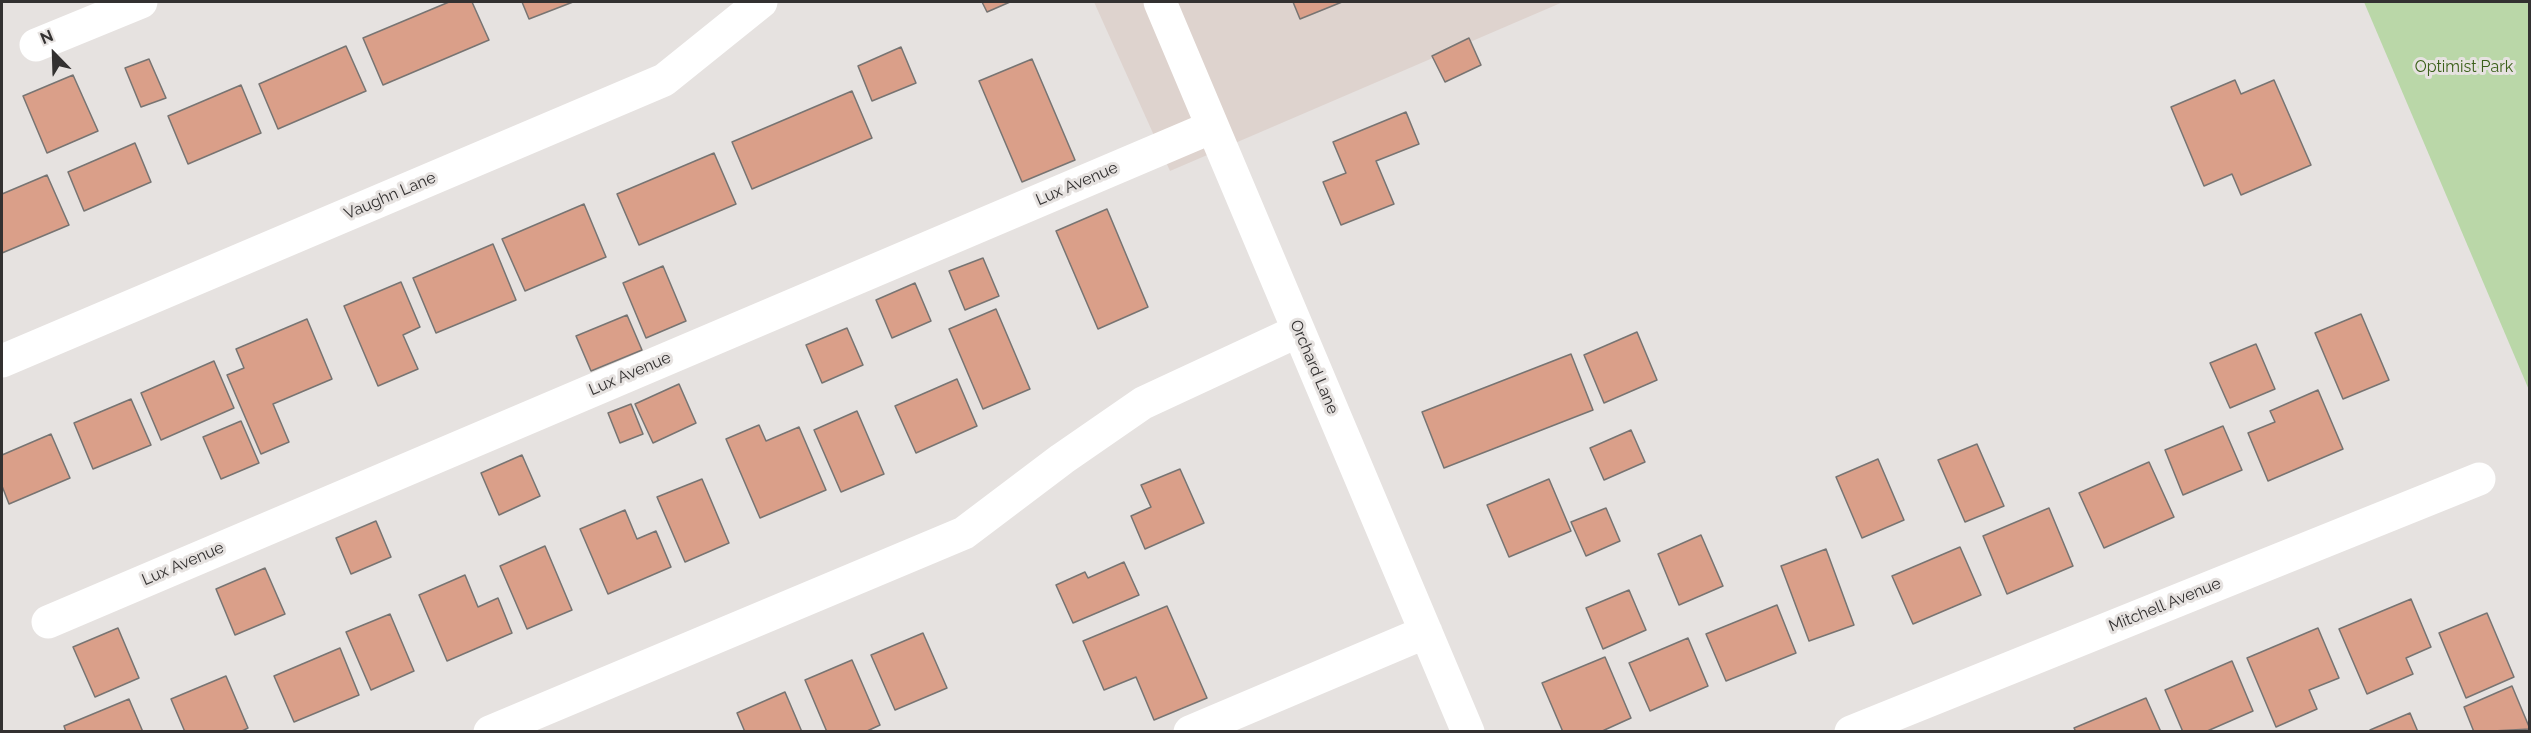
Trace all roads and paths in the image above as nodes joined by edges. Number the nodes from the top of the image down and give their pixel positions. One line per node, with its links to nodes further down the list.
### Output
1 (141, 2): 4 (street)
2 (761, 2): 7 (street, Vaughn Lane)
3 (1160, 2): 5 (street, Orchard Lane)
4 (36, 45)
5 (1212, 127): 6 (street, Orchard Lane); 9 (street, Lux Avenue)
6 (1298, 331): 10 (street, Orchard Lane); 11 (street)
7 (2, 361)
8 (2479, 479): 14 (street, Mitchell Avenue)
9 (48, 622)
10 (1426, 632): 12 (street); 13 (street, Orchard Lane)
11 (490, 732)
12 (1190, 732)
13 (1468, 732)
14 (1851, 732)

